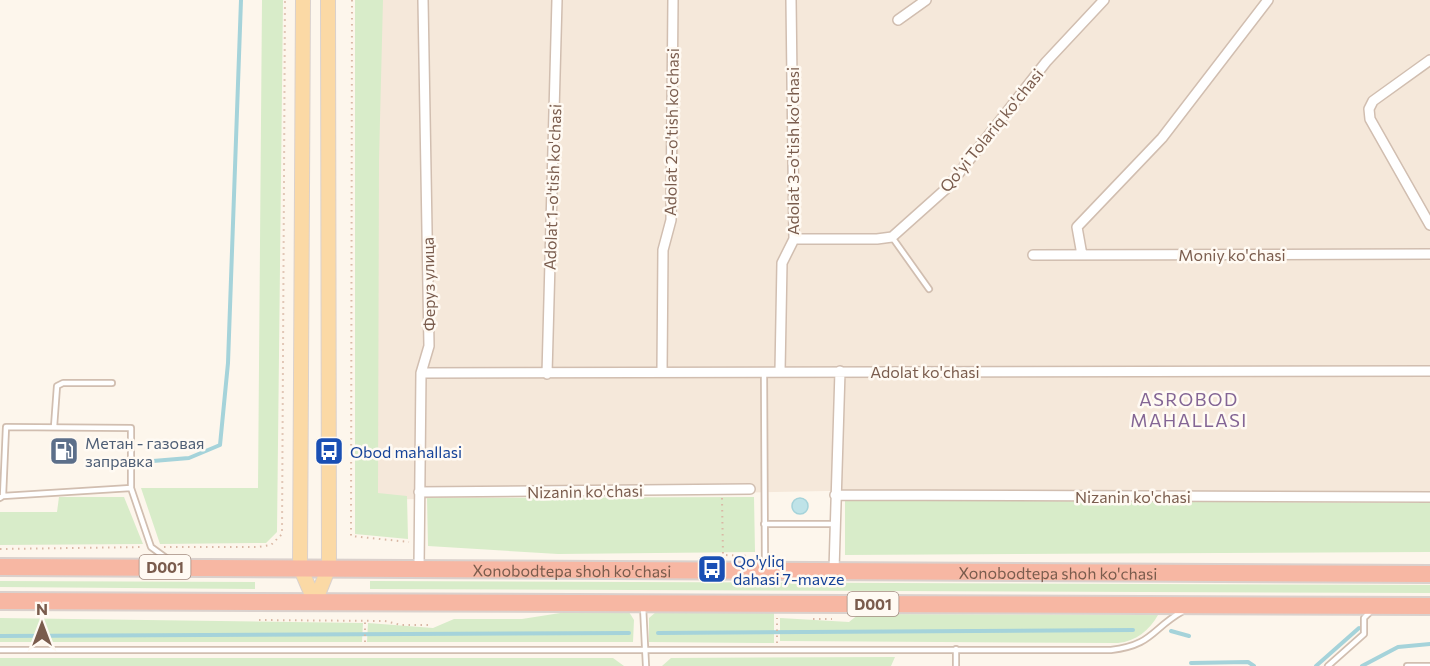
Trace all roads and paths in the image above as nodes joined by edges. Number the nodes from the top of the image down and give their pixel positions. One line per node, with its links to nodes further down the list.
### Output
1 (285, 0): 40 (path)
2 (303, 0): 44 (main road)
3 (328, 0): 45 (main road)
4 (352, 0): 39 (path)
5 (423, 0): 27 (street, Феруз улица)
6 (557, 0): 28 (street, Adolat 1-o'tish ko'chasi)
7 (673, 0): 22 (street, Adolat 2-o'tish ko'chasi)
8 (791, 0): 17 (street, Adolat 3-o'tish ko'chasi)
9 (926, 0): 12 (street)
10 (1104, 0): 16 (street, Qo'yi Tolariq ko'chasi)
11 (1268, 0): 20 (street)
12 (898, 20)
13 (1430, 60): 14 (street)
14 (1427, 209): 15 (street)
15 (1430, 225)
16 (892, 237): 17 (street); 21 (lane)
17 (794, 239): 24 (street, Adolat 3-o'tish ko'chasi)
18 (1430, 254): 20 (street, Moniy ko'chasi)
19 (1034, 255): 20 (street, Moniy ko'chasi)
20 (1082, 255)
21 (929, 289)
22 (662, 371): 23 (street, Adolat ko'chasi); 28 (street, Adolat ko'chasi)
23 (764, 371): 24 (street, Adolat ko'chasi); 37 (lane)
24 (780, 371): 25 (street, Adolat ko'chasi)
25 (840, 371): 26 (street, Adolat ko'chasi); 34 (street)
26 (1430, 371)
27 (421, 373): 28 (street, Adolat ko'chasi); 33 (street, Феруз улица)
28 (547, 374)
29 (112, 383): 30 (lane)
30 (54, 427): 31 (lane); 35 (lane)
31 (131, 488): 35 (lane); 40 (lane)
32 (750, 489): 33 (street, Nizanin ko'chasi)
33 (419, 492): 39 (street, Феруз улица)
34 (835, 495): 36 (street, Nizanin ko'chasi); 38 (street)
35 (1, 497)
36 (1430, 497)
37 (764, 524): 38 (lane); 47 (lane)
38 (835, 524): 48 (street)
39 (419, 543): 46 (street, Феруз улица)
40 (152, 547): 41 (path); 43 (lane)
41 (0, 549)
42 (0, 567): 43 (highway, Xonobodtepa shoh ko'chasi / D001)
43 (177, 567): 44 (highway, Xonobodtepa shoh ko'chasi / D001)
44 (300, 567): 45 (highway, Xonobodtepa shoh ko'chasi / D001); 51 (main road)
45 (329, 567): 46 (highway, Xonobodtepa shoh ko'chasi / D001); 51 (main road)
46 (419, 567): 47 (highway, Xonobodtepa shoh ko'chasi / D001)
47 (766, 570): 48 (highway, Xonobodtepa shoh ko'chasi / D001)
48 (834, 570): 49 (highway, Xonobodtepa shoh ko'chasi / D001)
49 (1430, 574)
50 (0, 601): 51 (highway, Xonobodtepa shoh ko'chasi / D001)
51 (315, 602): 52 (highway, Xonobodtepa shoh ko'chasi / D001)
52 (643, 603): 53 (highway, Xonobodtepa shoh ko'chasi / D001); 62 (lane)
53 (1194, 605): 54 (highway, Xonobodtepa shoh ko'chasi / D001); 63 (lane)
54 (1378, 606): 55 (highway, Xonobodtepa shoh ko'chasi / D001); 67 (lane)
55 (1430, 606)
56 (259, 620): 57 (path)
57 (365, 620): 59 (path); 61 (path)
58 (777, 623): 60 (path)
59 (432, 626)
60 (777, 639)
61 (365, 641)
62 (645, 649): 63 (lane); 64 (lane); 65 (lane)
63 (956, 649): 66 (lane)
64 (0, 650)
65 (646, 666)
66 (956, 666)
67 (1328, 666)
68 (1407, 666): 69 (lane)
69 (1430, 666)

